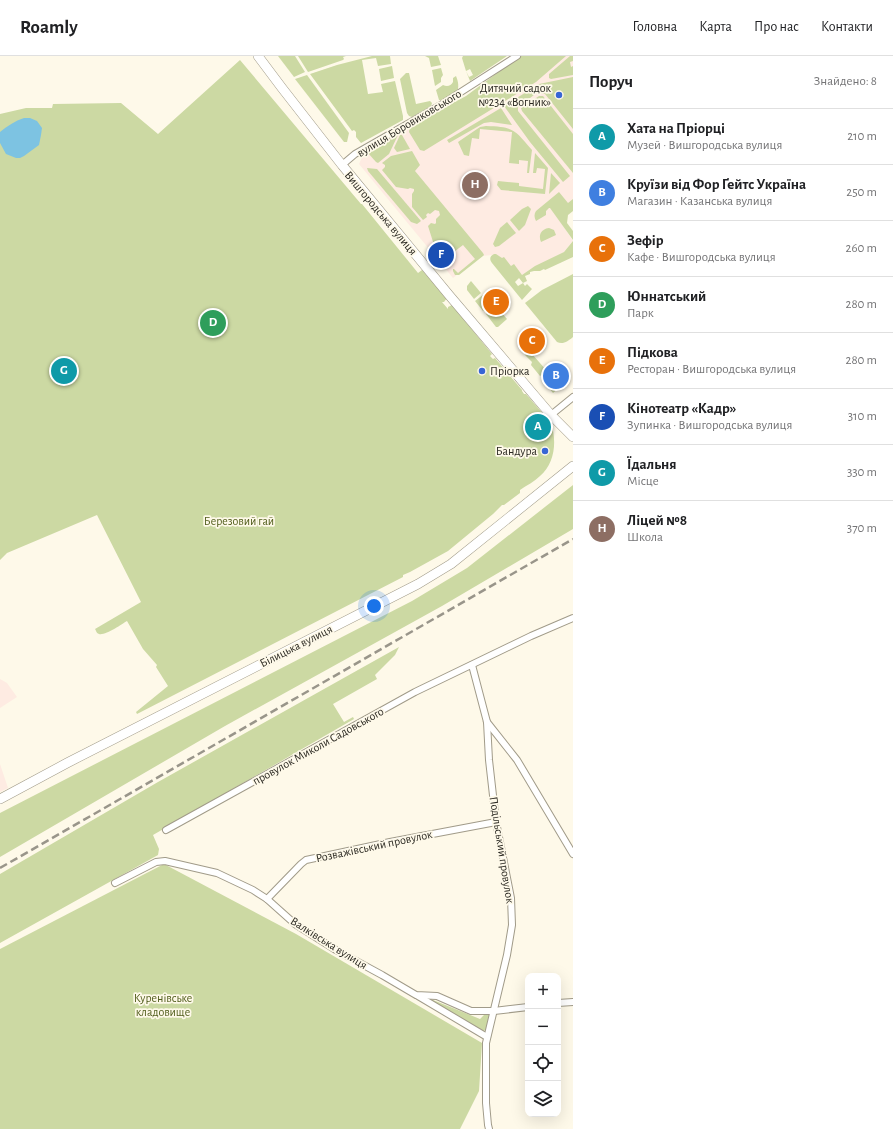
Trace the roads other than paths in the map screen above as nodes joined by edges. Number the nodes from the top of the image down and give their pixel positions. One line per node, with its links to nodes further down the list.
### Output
1 (258, 56): 3 (main road, Вишгородська вулиця)
2 (517, 56): 3 (street, вулиця Боровиковського)
3 (342, 165): 5 (main road, Вишгородська вулиця)
4 (573, 397): 5 (street)
5 (551, 415): 6 (main road, Вишгородська вулиця)
6 (573, 437)
7 (573, 466): 11 (main road, Білицька вулиця)
8 (573, 618): 9 (street)
9 (472, 665): 10 (street, Подільський провулок); 13 (street, провулок Миколи Садовського)
10 (487, 722): 12 (street, Подільський провулок); 14 (street)
11 (0, 799)
12 (496, 822): 16 (street, Розважівський провулок); 21 (street, Подільський провулок)
13 (166, 830)
14 (573, 854)
15 (115, 883): 16 (street, Валківська вулиця)
16 (267, 899): 17 (street, Валківська вулиця)
17 (416, 995): 21 (street, Валківська вулиця); 22 (street)
18 (573, 1002): 19 (street)
19 (561, 1003)
20 (525, 1007): 21 (street, Валківська вулиця)
21 (494, 1011): 22 (street, Подільський провулок)
22 (487, 1037): 23 (street, Подільський провулок)
23 (489, 1129)

